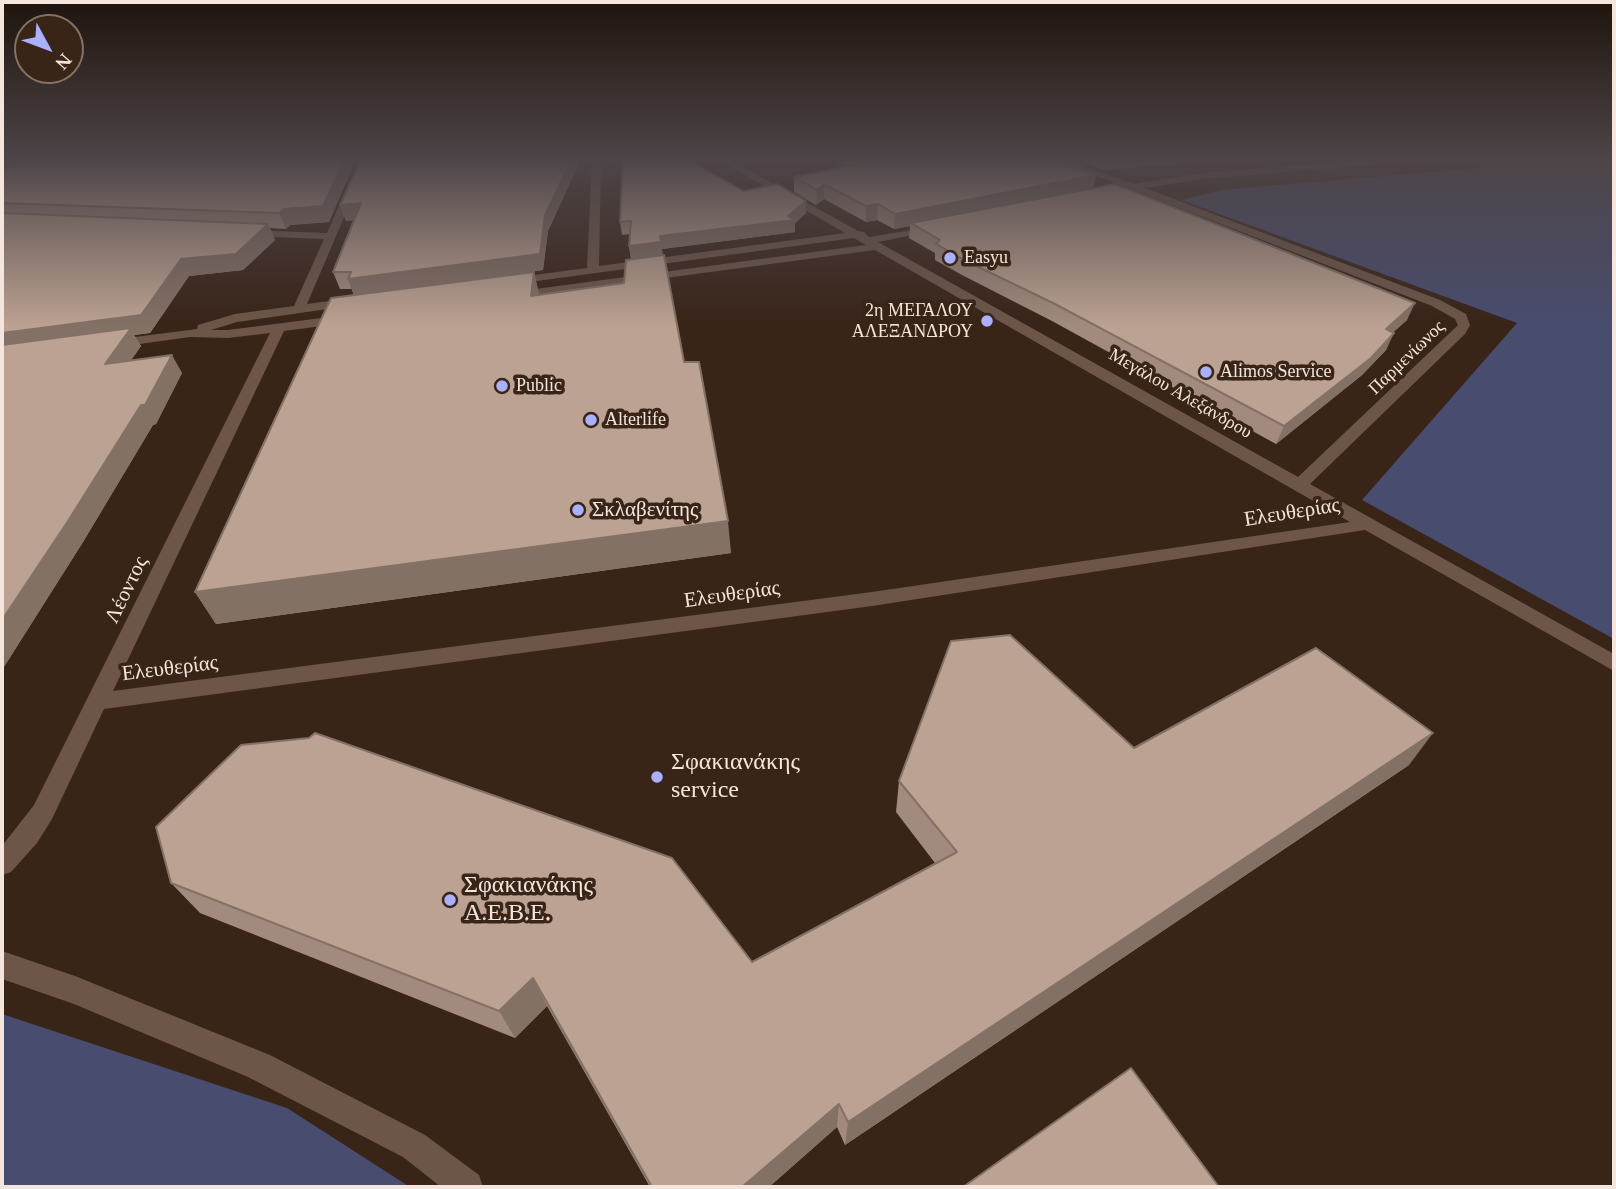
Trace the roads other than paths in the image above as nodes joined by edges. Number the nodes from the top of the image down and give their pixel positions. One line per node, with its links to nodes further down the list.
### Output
1 (338, 216): 7 (street)
2 (594, 216): 9 (street)
3 (828, 216): 8 (street, Μεγάλου Αλεξάνδρου)
4 (1211, 216): 18 (street, Παρμενίωνος)
5 (950, 225): 8 (street)
6 (234, 232): 7 (street)
7 (330, 236): 13 (street)
8 (870, 240): 9 (street); 11 (street); 18 (street, Μεγάλου Αλεξάνδρου)
9 (593, 271): 10 (street)
10 (500, 283)
11 (501, 298)
12 (366, 300): 13 (street)
13 (299, 309): 16 (street)
14 (363, 316): 15 (street)
15 (279, 327): 16 (street); 21 (street, Λέοντος)
16 (190, 333): 17 (street)
17 (96, 346)
18 (1300, 484): 19 (street, Μεγάλου Αλεξάνδρου)
19 (1370, 524): 20 (street, Μεγάλου Αλεξάνδρου); 21 (street, Ελευθερίας)
20 (1614, 663)
21 (99, 701): 22 (street, Λέοντος)
22 (2, 864)
23 (2, 965): 24 (street)
24 (467, 1187)

